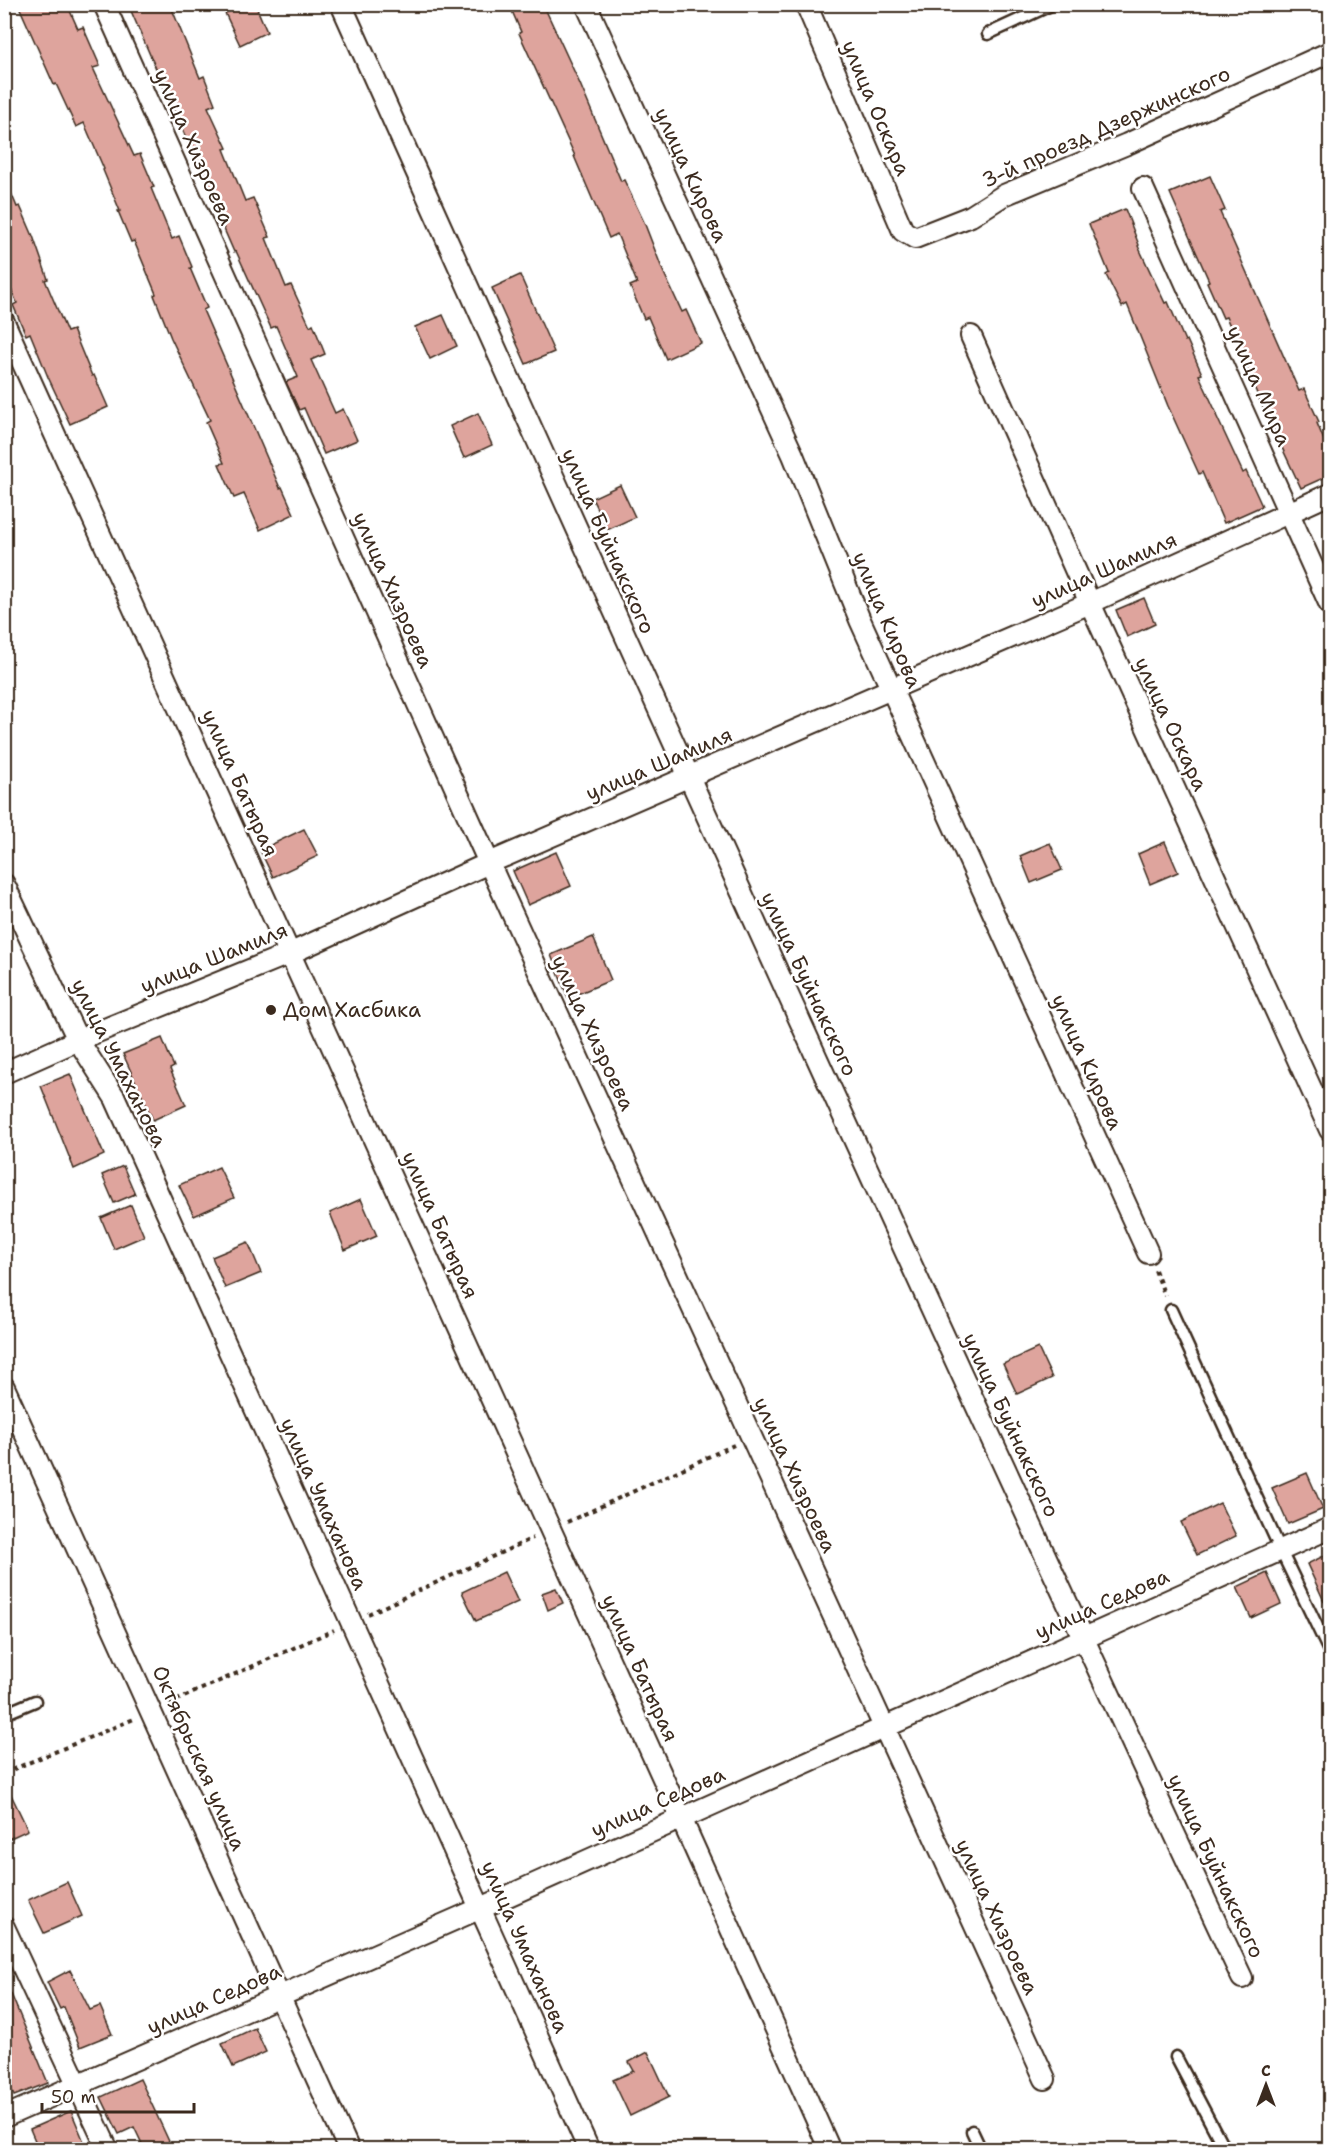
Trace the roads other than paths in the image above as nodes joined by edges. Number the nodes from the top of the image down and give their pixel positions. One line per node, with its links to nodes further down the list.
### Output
1 (104, 4): 18 (street, улица Хизроева)
2 (342, 4): 17 (street, улица Буйнакского)
3 (586, 4): 16 (street, улица Кирова)
4 (806, 4): 9 (street, улица Оскара)
5 (1053, 4): 6 (lane)
6 (988, 34)
7 (1330, 52): 9 (street, 3-й проезд Дзержинского)
8 (1143, 188): 13 (street, улица Мира)
9 (903, 231)
10 (4, 322): 20 (street, улица Батырая)
11 (971, 336): 14 (street, улица Оскара)
12 (1330, 494): 13 (street, улица Шамиля)
13 (1289, 512): 14 (street, улица Шамиля); 15 (street, улица Мира)
14 (1090, 603): 16 (street, улица Шамиля); 23 (street, улица Оскара)
15 (1330, 605)
16 (891, 689): 17 (street, улица Шамиля); 24 (street, улица Кирова)
17 (688, 778): 18 (street, улица Шамиля); 29 (street, улица Буйнакского)
18 (489, 863): 20 (street, улица Шамиля); 33 (street, улица Хизроева)
19 (4, 884): 21 (street, улица Умаханова)
20 (291, 953): 21 (street, улица Шамиля); 34 (street, улица Батырая)
21 (78, 1040): 22 (street, улица Шамиля); 35 (street, улица Умаханова)
22 (4, 1073)
23 (1330, 1130)
24 (1148, 1252)
25 (1171, 1310): 28 (lane)
26 (4, 1387): 38 (street, Октябрьская улица)
27 (1330, 1528): 28 (street, улица Седова)
28 (1281, 1551): 29 (street, улица Седова); 30 (lane)
29 (1083, 1639): 33 (street, улица Седова); 37 (street, улица Буйнакского)
30 (1330, 1653)
31 (35, 1701): 32 (lane)
32 (4, 1714)
33 (884, 1728): 34 (street, улица Седова); 40 (street, улица Хизроева)
34 (681, 1818): 35 (street, улица Седова); 47 (street, улица Батырая)
35 (481, 1908): 38 (street, улица Седова); 46 (street, улица Умаханова)
36 (4, 1927): 41 (street)
37 (1242, 1978)
38 (278, 1996): 41 (street, улица Седова); 45 (street, Октябрьская улица)
39 (1176, 2057): 49 (lane)
40 (1045, 2079)
41 (79, 2085): 42 (street, улица Седова); 44 (street)
42 (4, 2117)
43 (972, 2131): 48 (lane)
44 (108, 2150)
45 (349, 2150)
46 (589, 2150)
47 (830, 2150)
48 (981, 2150)
49 (1225, 2150)

